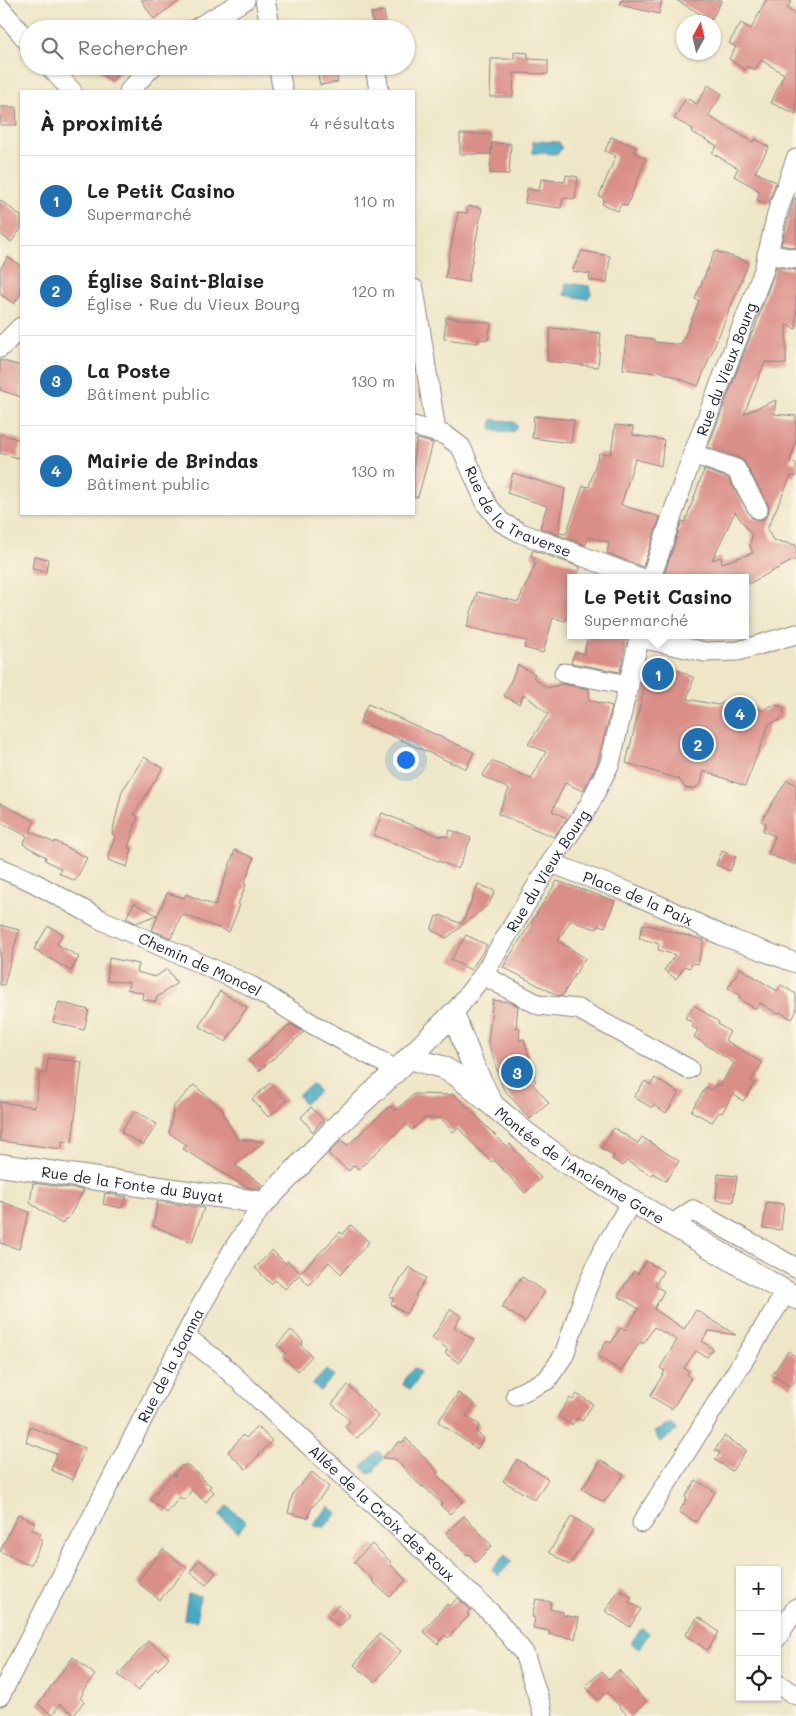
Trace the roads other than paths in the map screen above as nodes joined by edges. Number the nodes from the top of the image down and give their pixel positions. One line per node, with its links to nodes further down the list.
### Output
1 (245, 0): 4 (street)
2 (265, 0): 5 (street)
3 (0, 8): 6 (street)
4 (211, 20)
5 (269, 20)
6 (20, 32)
7 (57, 75): 11 (street)
8 (145, 75): 12 (street)
9 (280, 75): 13 (street)
10 (376, 75): 14 (street)
11 (71, 90)
12 (130, 90)
13 (283, 90)
14 (379, 90)
15 (796, 159): 16 (street, Rue du Vieux Bourg)
16 (767, 254): 17 (street); 23 (street, Rue du Vieux Bourg)
17 (796, 259)
18 (415, 295): 22 (street)
19 (20, 328): 20 (street)
20 (0, 348)
21 (415, 426): 22 (street, Rue de la Traverse)
22 (436, 431): 25 (street, Rue de la Traverse)
23 (693, 454): 24 (street); 26 (street, Rue du Vieux Bourg)
24 (758, 509)
25 (629, 574)
26 (652, 574)
27 (796, 634): 29 (street)
28 (639, 639): 31 (street, Rue du Vieux Bourg)
29 (652, 639)
30 (564, 673): 31 (street)
31 (629, 684): 32 (street, Rue du Vieux Bourg)
32 (551, 863): 34 (street, Place de la Paix); 35 (street, Rue du Vieux Bourg)
33 (0, 868): 37 (street, Chemin de Moncel)
34 (796, 963)
35 (483, 975): 36 (street, Rue du Vieux Bourg); 38 (street)
36 (445, 1022): 37 (street, Rue du Vieux Bourg); 39 (street, Montée de l'Ancienne Gare); 40 (street, Montée de l'Ancienne Gare)
37 (402, 1065): 39 (street, Montée de l'Ancienne Gare); 43 (street, Rue de la Joanna)
38 (689, 1069)
39 (459, 1077): 40 (street, Montée de l'Ancienne Gare)
40 (492, 1102): 42 (street, Montée de l'Ancienne Gare)
41 (0, 1165): 43 (street, Rue de la Fonte du Buyat)
42 (631, 1202): 44 (street, Montée de l'Ancienne Gare); 48 (street)
43 (264, 1203): 47 (street, Rue de la Joanna)
44 (671, 1225): 45 (street, Montée de l'Ancienne Gare); 46 (street, Montée de l'Ancienne Gare)
45 (796, 1268)
46 (791, 1295): 49 (street)
47 (185, 1336): 54 (street, Rue de la Joanna); 55 (street, Allée de la Croix des Roux)
48 (516, 1395)
49 (642, 1523)
50 (796, 1608): 51 (street)
51 (781, 1632)
52 (781, 1686): 53 (street)
53 (796, 1695)
54 (0, 1696)
55 (543, 1716)

